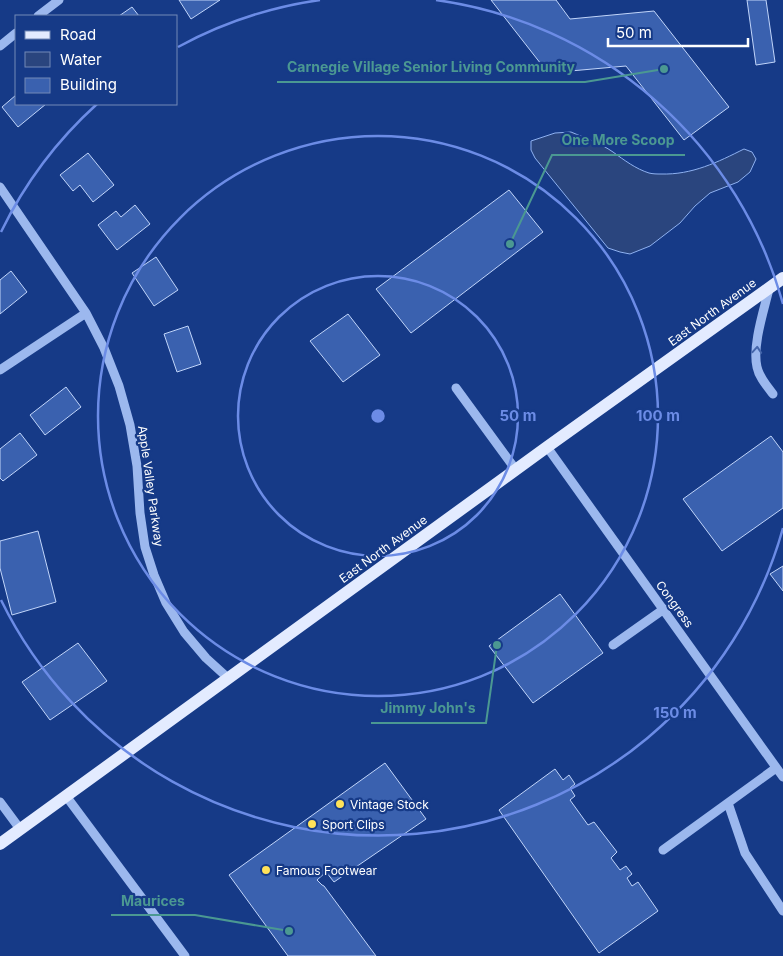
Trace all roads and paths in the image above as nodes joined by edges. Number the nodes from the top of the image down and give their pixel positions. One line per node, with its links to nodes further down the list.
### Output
1 (59, 0): 2 (street)
2 (39, 15)
3 (15, 34): 4 (street)
4 (0, 46)
5 (0, 187): 8 (street, Apple Valley Parkway)
6 (783, 278): 7 (main road, East North Avenue)
7 (769, 289): 11 (street, one-way to 7); 12 (main road, East North Avenue)
8 (86, 313): 9 (street); 16 (street, Apple Valley Parkway)
9 (0, 370)
10 (456, 388): 13 (street)
11 (773, 394)
12 (548, 447): 13 (main road, East North Avenue); 14 (street, Congress)
13 (516, 470): 16 (main road, East North Avenue)
14 (664, 610): 15 (street); 17 (street, Congress)
15 (613, 645)
16 (228, 678): 19 (main road, East North Avenue)
17 (776, 768): 18 (street, Congress); 21 (street)
18 (783, 777)
19 (66, 796): 22 (main road, East North Avenue); 26 (street)
20 (0, 802): 22 (street)
21 (728, 803): 24 (street); 25 (street)
22 (20, 829): 23 (main road, East North Avenue)
23 (0, 844)
24 (662, 850)
25 (783, 911)
26 (185, 956)

